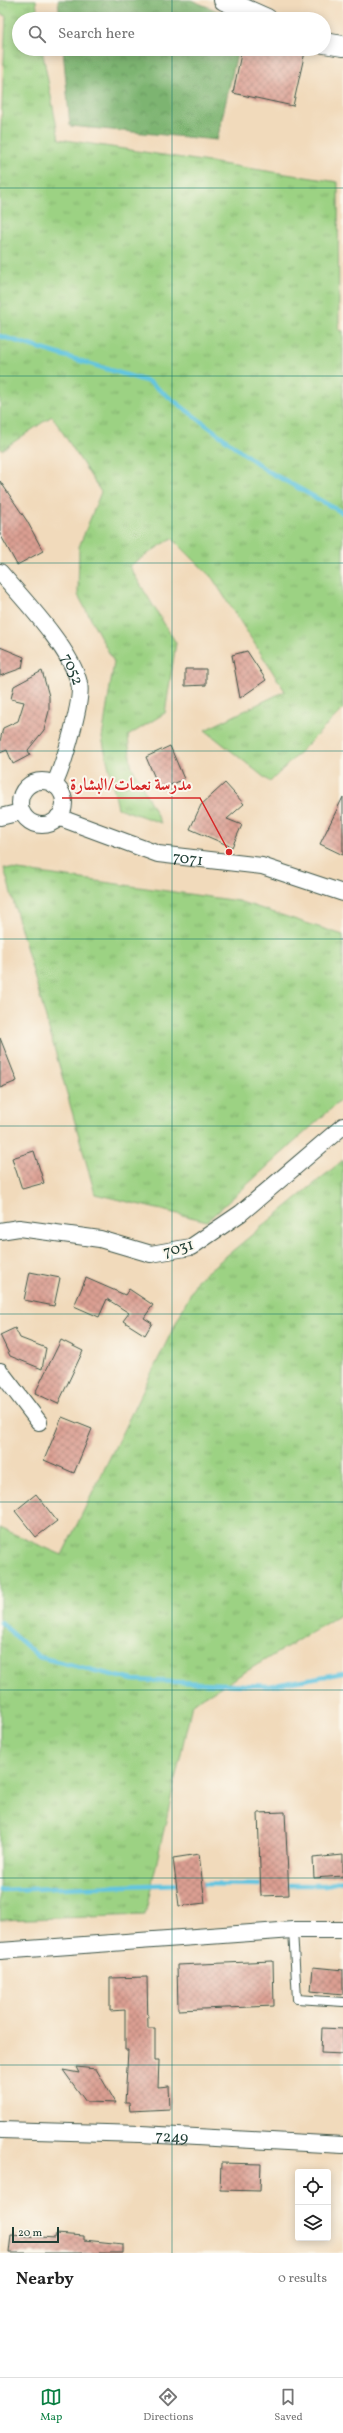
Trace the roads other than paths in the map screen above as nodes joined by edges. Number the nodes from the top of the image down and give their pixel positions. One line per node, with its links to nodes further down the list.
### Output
1 (224, 0): 2 (street)
2 (251, 12)
3 (331, 44): 4 (street)
4 (343, 46)
5 (0, 572): 6 (street, 7052)
6 (54, 785): 7 (street); 8 (street)
7 (21, 812): 8 (street); 9 (street)
8 (58, 817): 10 (street, 7071)
9 (0, 818)
10 (343, 893)
11 (343, 1126): 12 (street, 7031)
12 (0, 1231)
13 (0, 1371): 14 (street)
14 (39, 1422)
15 (293, 1930): 16 (street); 17 (street); 18 (lane)
16 (343, 1930)
17 (0, 1951)
18 (343, 2002)
19 (0, 2130): 20 (street, 7249)
20 (343, 2145)

